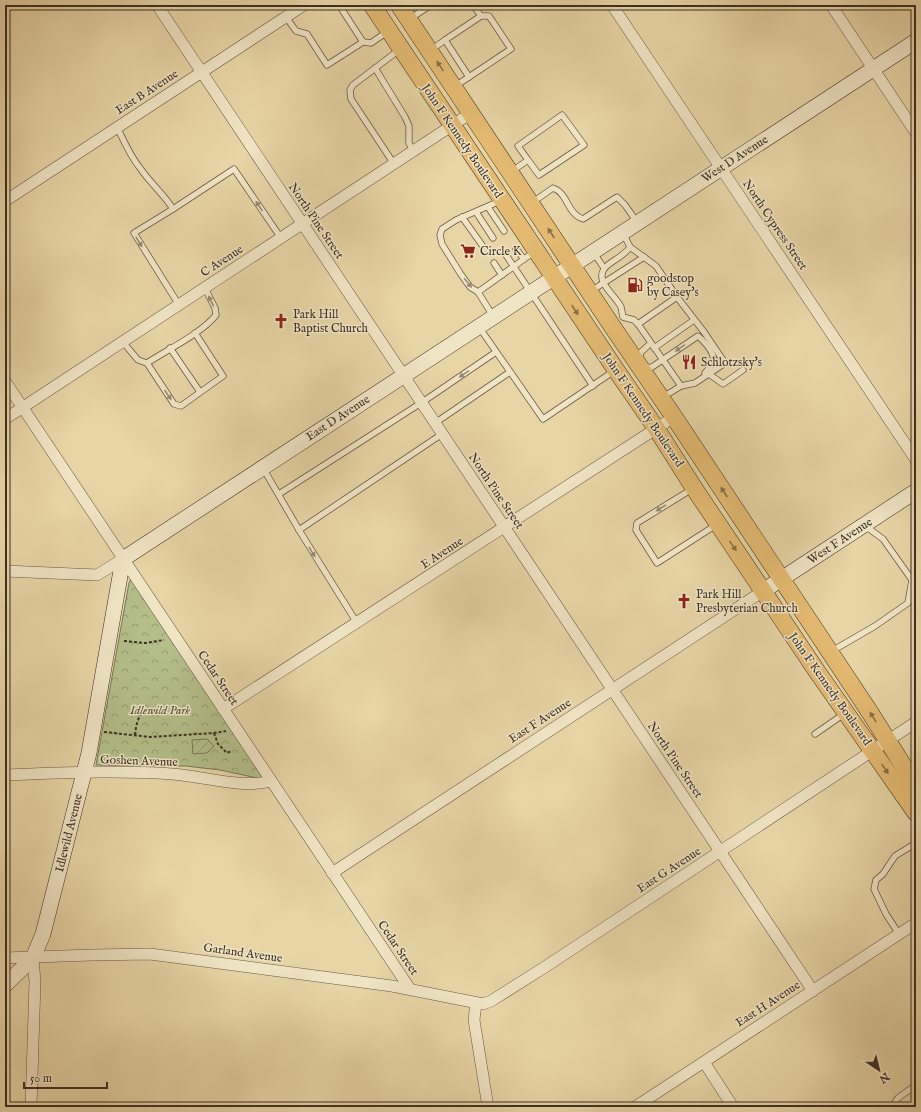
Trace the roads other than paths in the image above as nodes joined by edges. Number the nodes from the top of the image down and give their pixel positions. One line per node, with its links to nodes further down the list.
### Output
1 (157, 5): 22 (street, North Pine Street)
2 (304, 5): 12 (street, East B Avenue)
3 (339, 5): 17 (lane)
4 (372, 5): 14 (main road, John F Kennedy Boulevard)
5 (399, 5): 13 (main road, John F Kennedy Boulevard)
6 (431, 5): 10 (lane)
7 (473, 5): 11 (lane)
8 (612, 5): 32 (street, North Cypress Street)
9 (831, 5): 21 (street)
10 (424, 7): 13 (lane)
11 (481, 16): 15 (lane); 23 (lane)
12 (286, 17): 17 (lane); 22 (street, East B Avenue)
13 (409, 20): 19 (main road, John F Kennedy Boulevard)
14 (389, 30): 17 (lane); 18 (main road, John F Kennedy Boulevard)
15 (445, 40): 19 (lane); 23 (lane)
16 (916, 41): 21 (street, West D Avenue)
17 (363, 42)
18 (401, 49): 20 (lane); 26 (main road, John F Kennedy Boulevard)
19 (430, 51): 24 (main road, John F Kennedy Boulevard, one-way to 19)
20 (375, 68): 29 (lane); 31 (lane)
21 (873, 69): 28 (street); 32 (street, West D Avenue)
22 (202, 72): 27 (street, East B Avenue); 41 (street, North Pine Street)
23 (469, 77): 24 (lane)
24 (454, 86): 25 (main road, John F Kennedy Boulevard)
25 (471, 113): 26 (street, C Avenue); 33 (main road, John F Kennedy Boulevard)
26 (452, 126): 29 (street, C Avenue); 36 (main road, John F Kennedy Boulevard)
27 (117, 128): 34 (street, East B Avenue); 37 (lane)
28 (916, 133)
29 (413, 151): 31 (street, C Avenue)
30 (528, 160): 30 (lane); 33 (lane)
31 (394, 164): 41 (street, C Avenue)
32 (721, 168): 40 (street, West D Avenue); 96 (street, North Cypress Street)
33 (511, 172): 35 (main road, John F Kennedy Boulevard)
34 (5, 201)
35 (531, 202): 40 (lane); 55 (main road, John F Kennedy Boulevard, one-way to 35)
36 (495, 204): 38 (lane); 42 (lane); 51 (main road, John F Kennedy Boulevard)
37 (173, 209): 44 (lane, one-way to 37); 65 (lane, one-way to 65)
38 (476, 212): 39 (lane); 45 (lane)
39 (462, 217): 46 (lane); 61 (lane, one-way to 61)
40 (637, 223): 43 (street, West D Avenue)
41 (303, 224): 44 (street, C Avenue); 82 (street, North Pine Street)
42 (504, 231)
43 (623, 232): 47 (lane); 49 (street, West D Avenue)
44 (281, 238): 60 (street, C Avenue)
45 (493, 238)
46 (482, 245)
47 (630, 247): 52 (lane); 56 (lane)
48 (516, 249): 51 (lane)
49 (593, 251): 55 (street, West D Avenue); 56 (lane)
50 (506, 255): 54 (lane)
51 (530, 255): 54 (lane); 58 (main road, John F Kennedy Boulevard)
52 (644, 257): 59 (lane); 64 (lane)
53 (494, 263): 57 (lane)
54 (513, 266): 57 (lane); 62 (lane)
55 (572, 266): 58 (street, West D Avenue); 63 (main road, John F Kennedy Boulevard)
56 (604, 268): 59 (lane)
57 (502, 275): 61 (lane)
58 (554, 277): 62 (street, East D Avenue); 80 (main road, John F Kennedy Boulevard, one-way to 80)
59 (604, 283): 63 (lane); 68 (lane)
60 (205, 288): 65 (street, C Avenue); 71 (lane, one-way to 60)
61 (478, 292): 66 (lane)
62 (531, 292): 66 (street, East D Avenue); 85 (lane)
63 (589, 292): 68 (main road, John F Kennedy Boulevard)
64 (677, 297): 67 (lane); 69 (lane)
65 (179, 305): 72 (street, C Avenue)
66 (493, 317): 70 (street, East D Avenue)
67 (694, 320): 73 (lane); 81 (lane)
68 (617, 321): 69 (lane); 80 (main road, John F Kennedy Boulevard)
69 (638, 324): 73 (lane)
70 (479, 326): 75 (lane); 82 (street, East D Avenue)
71 (195, 333): 74 (lane); 87 (lane)
72 (123, 342): 77 (lane); 90 (street, C Avenue)
73 (653, 345): 76 (lane); 80 (lane)
74 (170, 348): 77 (lane); 87 (lane)
75 (496, 352): 79 (lane); 89 (lane, one-way to 89)
76 (662, 360): 80 (lane); 84 (lane, one-way to 76); 86 (lane)
77 (147, 363): 87 (lane, one-way to 87)
78 (743, 370): 81 (lane)
79 (510, 372): 85 (lane); 93 (lane)
80 (627, 372): 85 (lane); 88 (main road, John F Kennedy Boulevard); 94 (main road, John F Kennedy Boulevard)
81 (709, 374): 84 (lane)
82 (404, 376): 89 (street, North Pine Street); 97 (street, East D Avenue)
83 (5, 381): 90 (street, Cedar Street)
84 (695, 383): 86 (lane)
85 (593, 386)
86 (681, 386): 88 (lane)
87 (200, 392)
88 (661, 398): 91 (main road, John F Kennedy Boulevard)
89 (422, 403): 93 (street, North Pine Street); 100 (lane)
90 (22, 407): 92 (street, C Avenue); 105 (street, Cedar Street)
91 (674, 417): 94 (street, E Avenue); 107 (main road, John F Kennedy Boulevard, one-way to 91)
92 (5, 419)
93 (435, 423): 95 (street, North Pine Street)
94 (656, 428): 98 (main road, John F Kennedy Boulevard); 103 (street, E Avenue)
95 (442, 434): 103 (street, North Pine Street); 104 (lane)
96 (916, 460)
97 (263, 468): 100 (lane); 105 (street, East D Avenue)
98 (694, 488): 101 (main road, John F Kennedy Boulevard); 101 (lane, one-way to 101)
99 (916, 491): 102 (street, West F Avenue)
100 (279, 494): 104 (lane)
101 (718, 524): 108 (main road, John F Kennedy Boulevard, one-way to 108)
102 (864, 525): 107 (street, West F Avenue); 110 (lane)
103 (505, 528): 109 (street, E Avenue); 111 (street, North Pine Street)
104 (299, 530): 109 (lane, one-way to 109)
105 (123, 559): 106 (street); 112 (street, Cedar Street); 118 (street, Idlewild Avenue)
106 (5, 571)
107 (781, 579): 108 (street, West F Avenue); 110 (main road, John F Kennedy Boulevard)
108 (763, 591): 111 (street, East F Avenue); 113 (main road, John F Kennedy Boulevard)
109 (357, 623): 112 (street, E Avenue)
110 (830, 653): 116 (main road, John F Kennedy Boulevard, one-way to 110)
111 (612, 689): 124 (street, North Pine Street); 125 (street, East F Avenue)
112 (223, 709): 120 (street, Cedar Street)
113 (846, 713): 115 (lane); 117 (main road, John F Kennedy Boulevard)
114 (916, 722): 116 (street, East G Avenue)
115 (815, 734)
116 (888, 741): 117 (street, East G Avenue); 121 (main road, John F Kennedy Boulevard)
117 (873, 751): 122 (main road, John F Kennedy Boulevard, one-way to 122); 124 (street, East G Avenue)
118 (84, 773): 119 (street, Goshen Avenue); 120 (street, Goshen Avenue); 129 (street, Idlewild Avenue)
119 (5, 775)
120 (271, 781): 125 (street, Cedar Street)
121 (916, 786)
122 (916, 813)
123 (916, 843): 127 (lane)
124 (720, 851): 132 (street, North Pine Street); 133 (street, East G Avenue)
125 (332, 873): 131 (street, Cedar Street)
126 (916, 923): 127 (street, East H Avenue)
127 (899, 934): 132 (street, East H Avenue)
128 (5, 958): 129 (street, Garland Avenue)
129 (33, 958): 130 (street); 131 (street, Garland Avenue); 136 (street, Idlewild Avenue)
130 (5, 985)
131 (410, 989): 133 (street, Garland Avenue)
132 (813, 991): 134 (street, East H Avenue)
133 (476, 1003): 137 (street)
134 (704, 1062): 138 (street, East H Avenue); 139 (street)
135 (916, 1085): 140 (lane)
136 (31, 1107)
137 (488, 1107)
138 (635, 1107)
139 (732, 1107)
140 (892, 1107)

